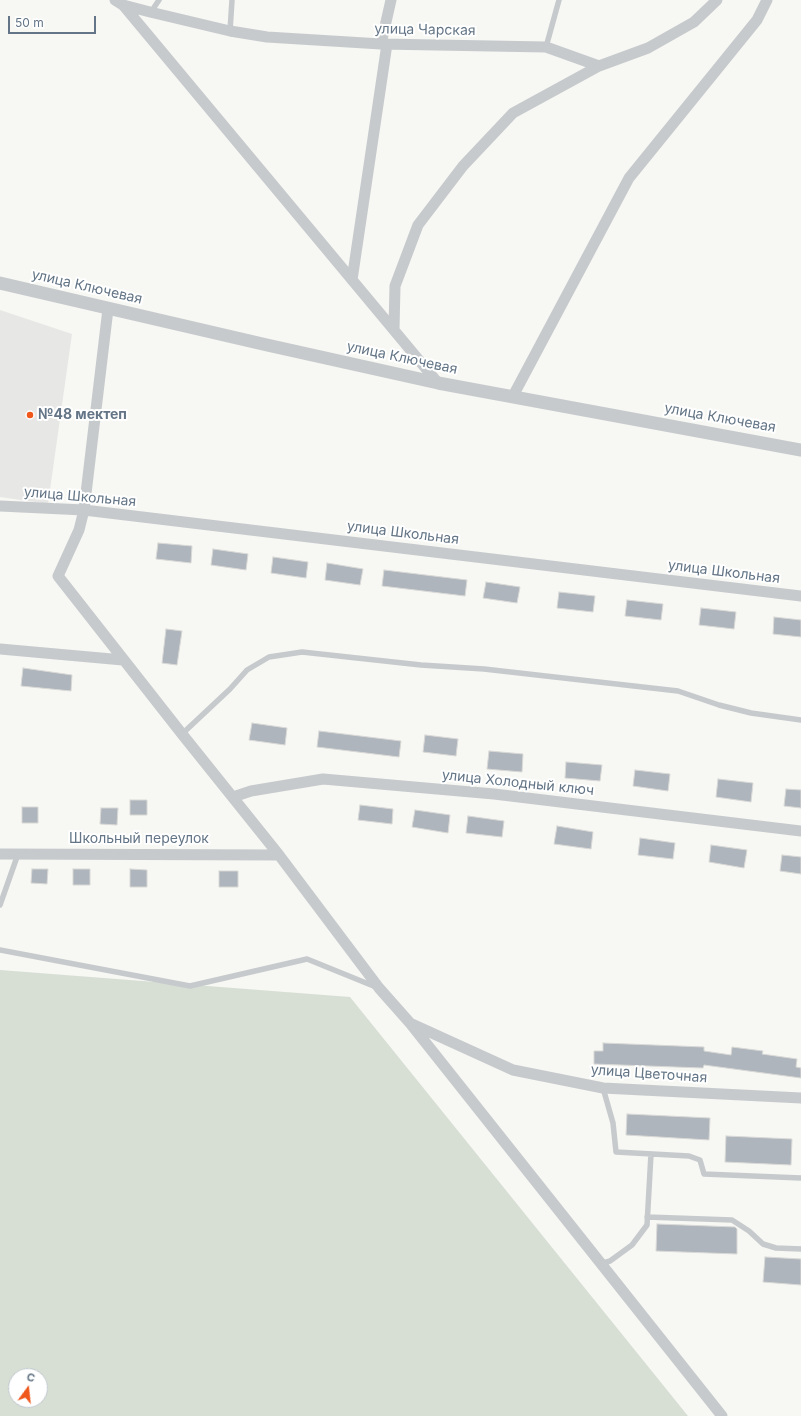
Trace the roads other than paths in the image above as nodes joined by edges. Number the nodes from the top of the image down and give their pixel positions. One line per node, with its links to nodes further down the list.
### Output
1 (159, 0): 8 (lane)
2 (232, 0): 9 (lane)
3 (391, 0): 10 (street)
4 (559, 0): 11 (lane)
5 (717, 0): 12 (street)
6 (767, 0): 18 (street)
7 (119, 2): 8 (street, улица Чарская); 13 (street)
8 (150, 12): 9 (street, улица Чарская)
9 (230, 31): 10 (street, улица Чарская)
10 (384, 44): 11 (street, улица Чарская); 13 (street)
11 (546, 47): 12 (street, улица Чарская)
12 (599, 66): 16 (street)
13 (352, 280): 16 (street)
14 (0, 283): 15 (street, улица Ключевая)
15 (108, 309): 17 (street, улица Ключевая); 21 (street)
16 (394, 329): 17 (street)
17 (438, 382): 18 (street, улица Ключевая)
18 (513, 396): 19 (street, улица Ключевая)
19 (801, 450)
20 (0, 506): 21 (street, улица Школьная)
21 (84, 510): 22 (street, улица Школьная); 24 (street)
22 (801, 596)
23 (0, 649): 24 (street)
24 (123, 660): 26 (street)
25 (801, 720): 26 (lane)
26 (182, 734): 27 (street)
27 (233, 797): 28 (street, улица Холодный ключ); 31 (street)
28 (801, 831)
29 (0, 854): 30 (street, Школьный переулок)
30 (18, 854): 31 (street, Школьный переулок); 32 (lane)
31 (279, 855): 34 (street)
32 (0, 905)
33 (0, 950): 34 (lane)
34 (379, 988): 35 (street)
35 (410, 1023): 36 (street, улица Цветочная); 42 (street)
36 (603, 1088): 37 (street, улица Цветочная); 38 (lane)
37 (801, 1098)
38 (651, 1154): 39 (lane); 40 (lane)
39 (801, 1178)
40 (647, 1217): 41 (lane); 42 (lane)
41 (801, 1249)
42 (600, 1264): 43 (street)
43 (722, 1416)

